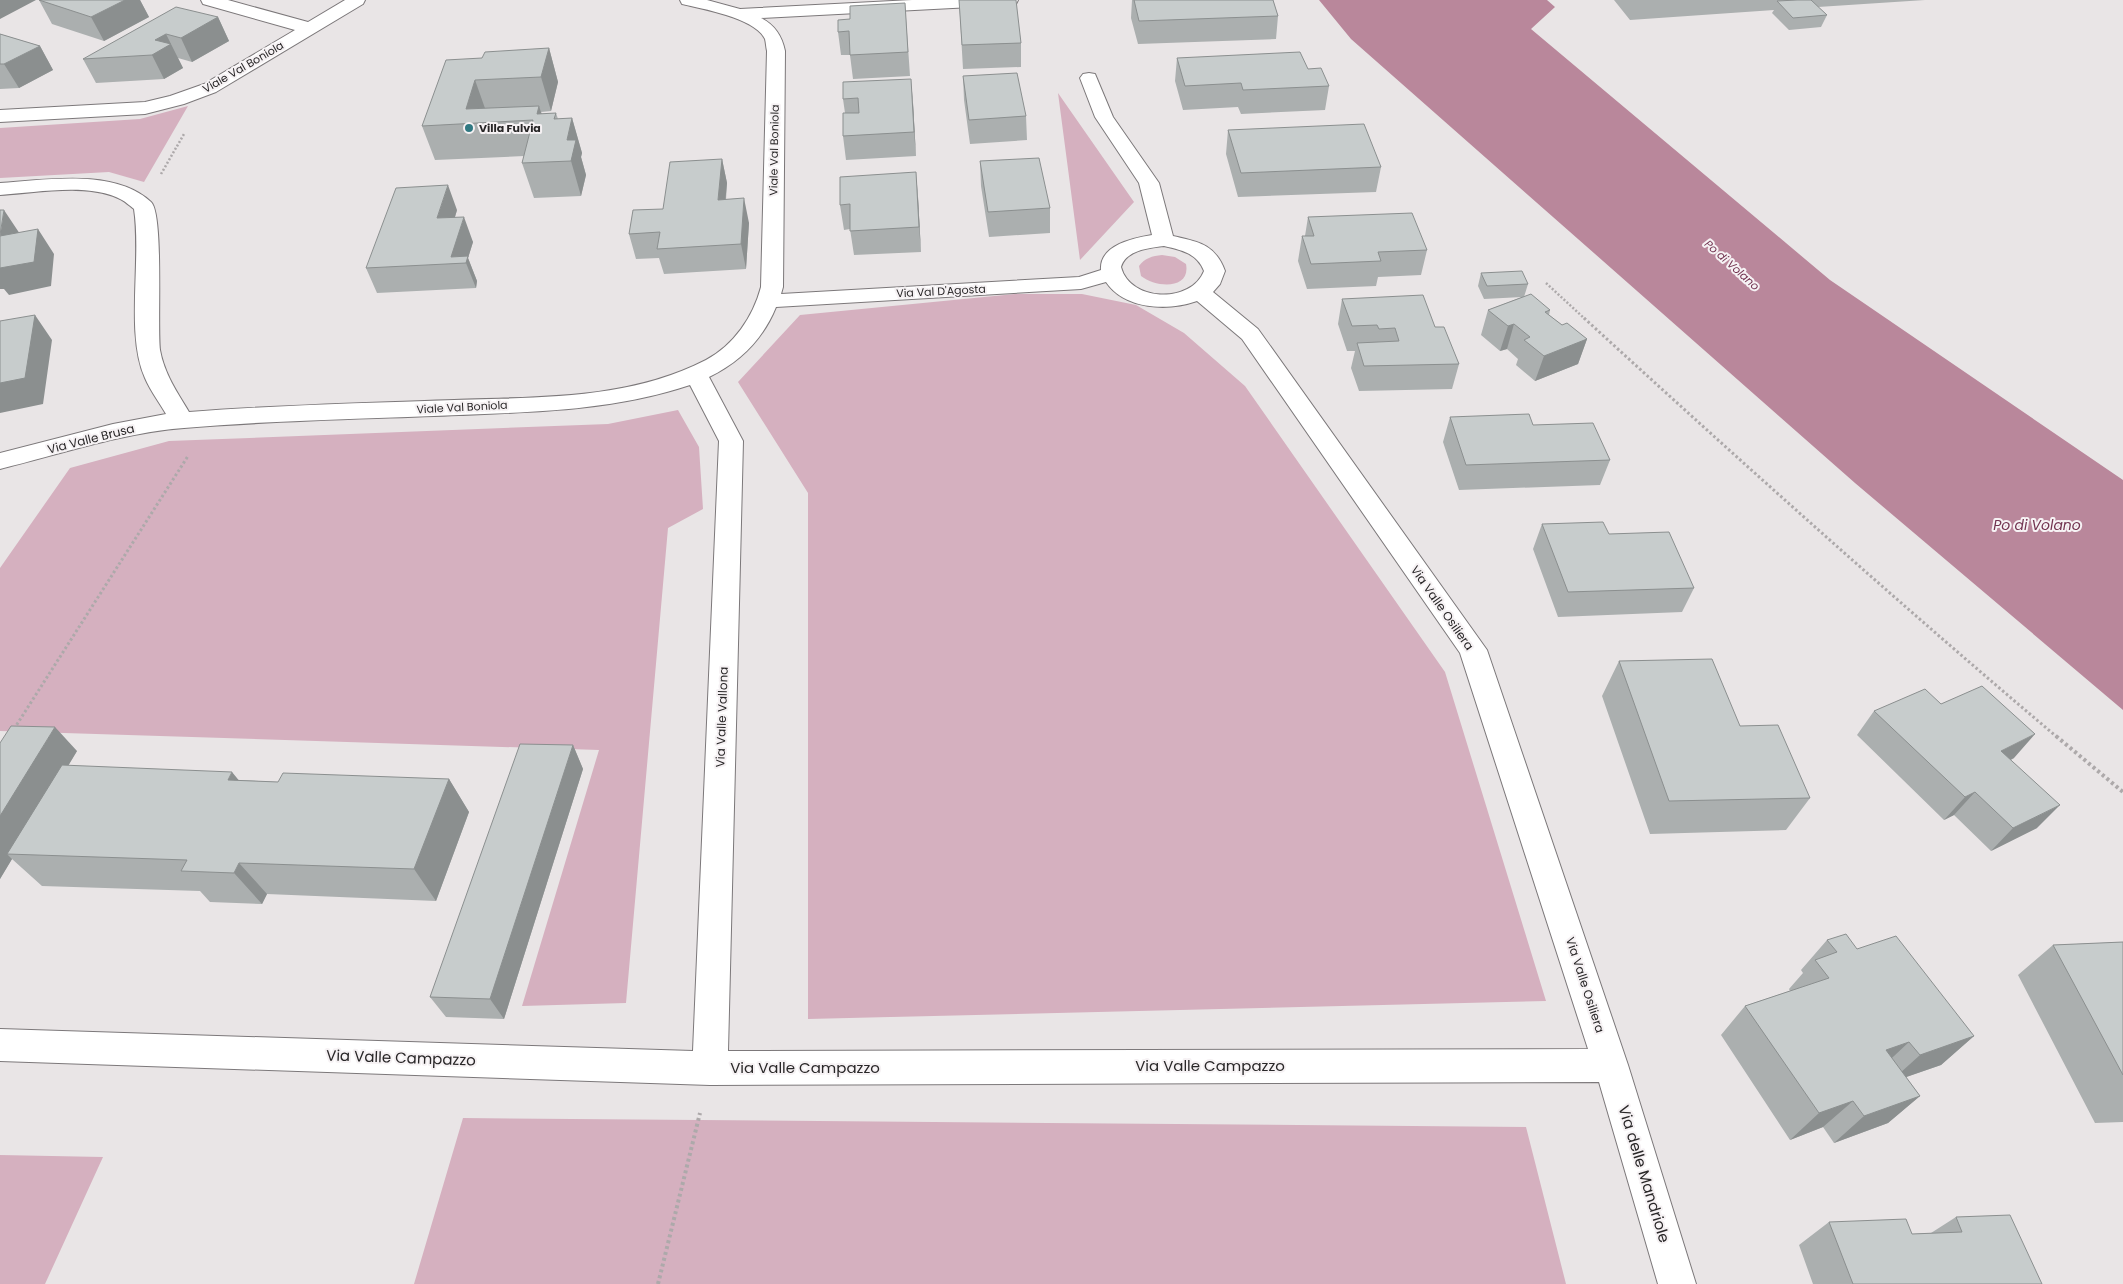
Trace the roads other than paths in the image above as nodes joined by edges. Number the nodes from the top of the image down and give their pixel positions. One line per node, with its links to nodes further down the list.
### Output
1 (209, 0): 7 (street)
2 (357, 0): 7 (street, Viale Val Boniola)
3 (688, 0): 6 (street)
4 (762, 0): 6 (street)
5 (1010, 0): 6 (street)
6 (738, 14): 14 (street, Viale Val Boniola)
7 (309, 28): 9 (street, Viale Val Boniola)
8 (1089, 78): 11 (street)
9 (0, 116)
10 (0, 189): 16 (street)
11 (1164, 240): 12 (street); 13 (street)
12 (1112, 273): 13 (street); 14 (street, Via Val D'Agosta)
13 (1201, 292): 19 (street, Via Valle Osiliera)
14 (770, 301): 15 (street, Viale Val Boniola)
15 (696, 374): 16 (street, Viale Val Boniola); 20 (street, Via Valle Vallona)
16 (182, 420): 17 (street, Via Valle Brusa)
17 (0, 462)
18 (0, 1045): 20 (street, Via Valle Campazzo)
19 (1611, 1065): 20 (street, Via Valle Campazzo); 21 (street, Via delle Mandriole)
20 (710, 1068)
21 (1677, 1284)

